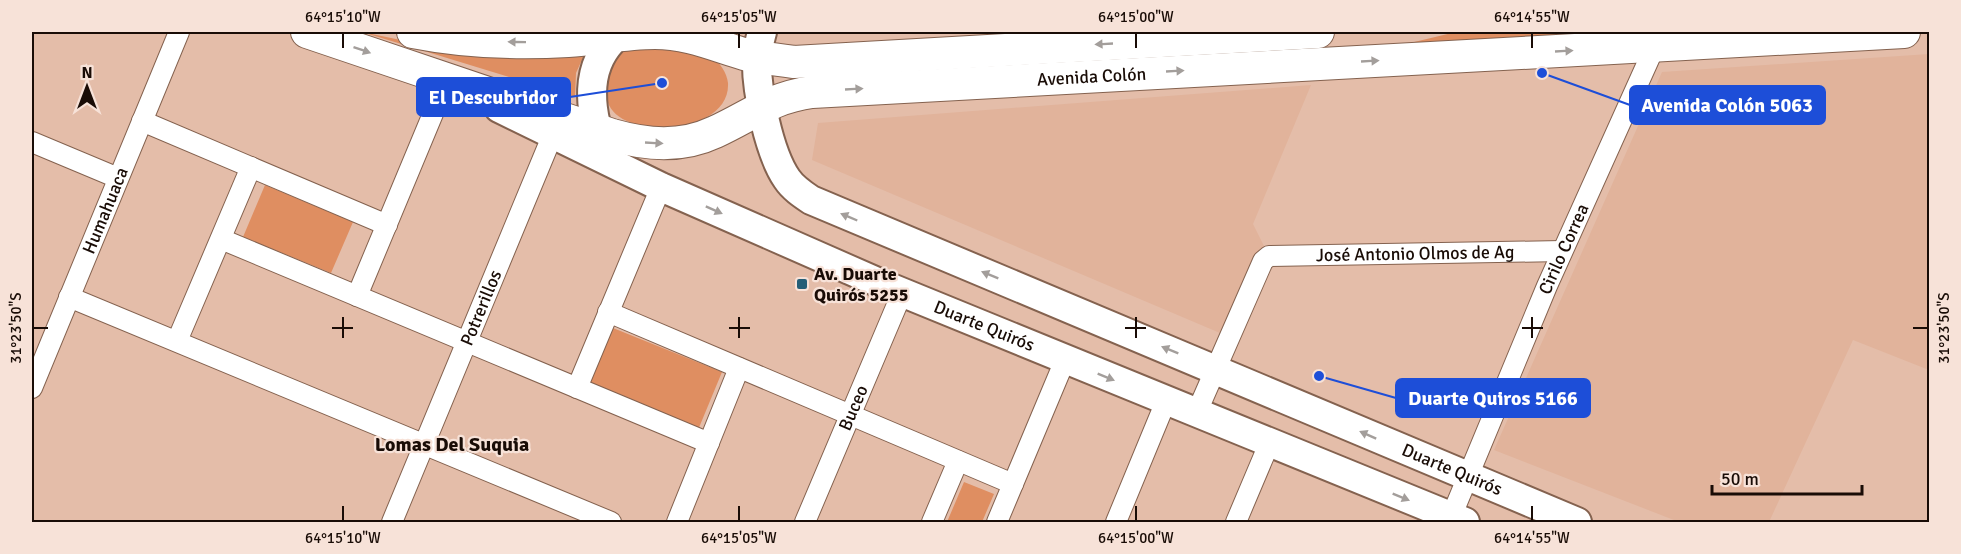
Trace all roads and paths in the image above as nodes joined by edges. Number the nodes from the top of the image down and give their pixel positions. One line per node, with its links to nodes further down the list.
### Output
1 (179, 32): 15 (street, Humahuaca)
2 (307, 32): 13 (main road, Avenida Colón, one-way to 13)
3 (412, 32): 7 (main road, Avenida Colón)
4 (1309, 32): 5 (main road, Avenida Colón); 10 (main road, Avenida Colón, one-way to 10)
5 (1318, 32)
6 (1904, 32): 9 (main road, Avenida Colón)
7 (467, 36): 8 (main road, Avenida Colón, one-way to 7)
8 (617, 36): 12 (main road, Avenida Colón); 16 (main road)
9 (1711, 37): 11 (main road, Avenida Colón)
10 (1029, 40): 12 (main road, Avenida Colón)
11 (1638, 41): 14 (main road, Avenida Colón, one-way to 11); 25 (street, Cirilo Correa)
12 (760, 44): 14 (main road, Duarte Quirós)
13 (447, 80): 16 (main road, Avenida Colón); 17 (main road, Duarte Quirós); 23 (street)
14 (762, 106): 16 (main road, Avenida Colón, one-way to 14); 34 (main road, Duarte Quirós, one-way to 14)
15 (142, 121): 20 (street); 21 (street, Humahuaca)
16 (597, 130): 17 (street); 19 (main road)
17 (553, 134): 19 (main road, Duarte Quirós); 31 (street, Potrerillos)
18 (32, 142): 21 (street)
19 (608, 160): 22 (main road, Duarte Quirós)
20 (252, 167): 23 (street); 24 (street)
21 (118, 178): 28 (street, Humahuaca)
22 (661, 187): 26 (main road, Duarte Quirós, one-way to 26); 29 (street)
23 (387, 225): 27 (street)
24 (221, 239): 27 (street); 30 (street)
25 (1562, 251): 34 (street, José Antonio Olmos de Ag); 44 (street, Cirilo Correa)
26 (902, 292): 32 (main road, Duarte Quirós); 39 (street, Buceo)
27 (357, 296): 31 (street)
28 (69, 297): 30 (street); 35 (street, Humahuaca)
29 (608, 312): 33 (street); 36 (street)
30 (177, 341): 41 (street)
31 (467, 342): 36 (street); 41 (street, Potrerillos)
32 (1065, 360): 37 (main road, Duarte Quirós, one-way to 37); 45 (street)
33 (739, 368): 39 (street); 40 (street)
34 (1214, 368): 38 (street); 44 (main road, Duarte Quirós, one-way to 34)
35 (32, 388)
36 (577, 388): 40 (street)
37 (1166, 401): 38 (main road, Duarte Quirós); 53 (street)
38 (1196, 414): 42 (main road, Duarte Quirós)
39 (851, 415): 43 (street); 50 (street, Buceo)
40 (709, 443): 49 (street)
41 (424, 444): 47 (street, Potrerillos); 48 (street)
42 (1269, 444): 46 (main road, Duarte Quirós, one-way to 46); 54 (street)
43 (958, 461): 45 (street); 51 (street)
44 (1468, 478): 46 (street, Cirilo Correa); 55 (main road, Duarte Quirós)
45 (1013, 484): 52 (street)
46 (1455, 521)
47 (392, 522)
48 (611, 522)
49 (677, 522)
50 (805, 522)
51 (932, 522)
52 (997, 522)
53 (1116, 522)
54 (1236, 522)
55 (1577, 522)

